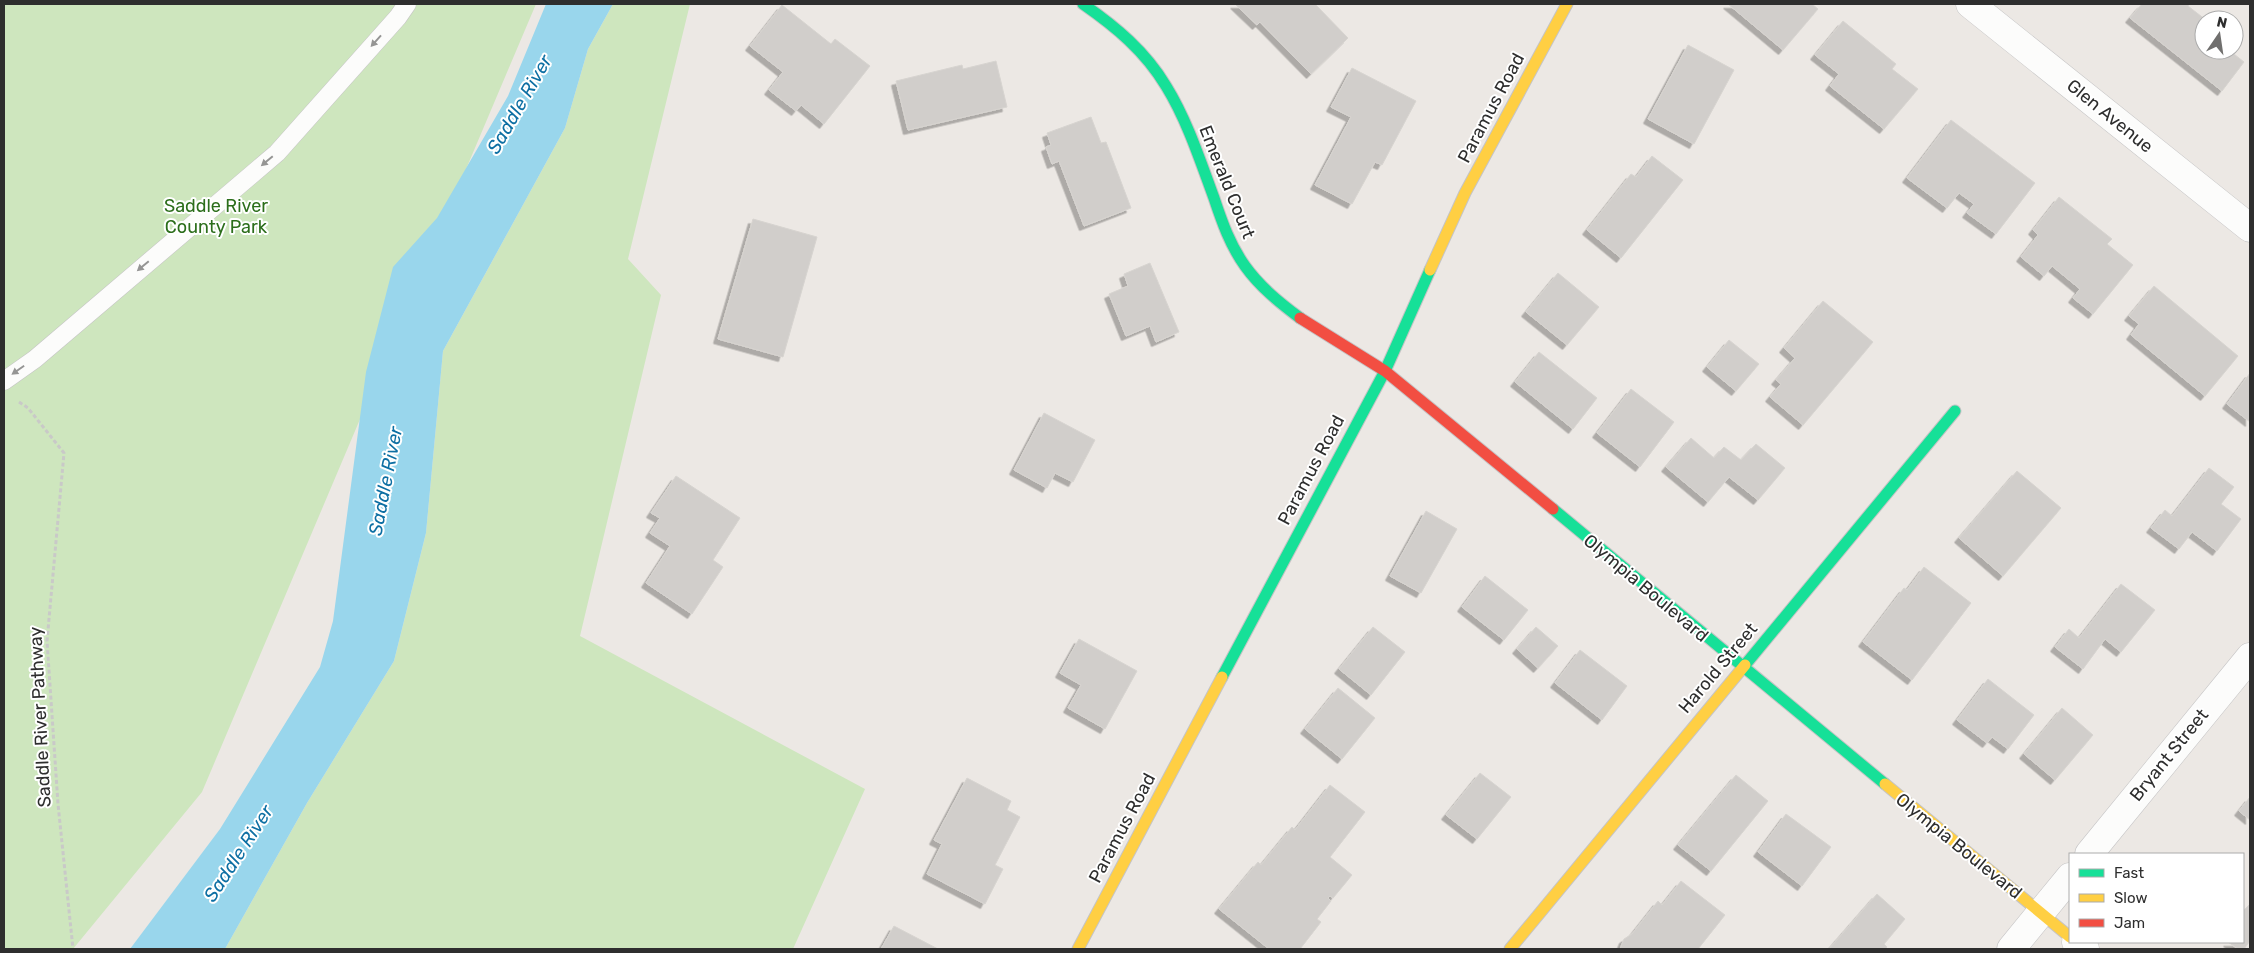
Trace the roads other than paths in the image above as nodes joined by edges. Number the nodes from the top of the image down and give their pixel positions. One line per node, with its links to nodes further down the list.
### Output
1 (407, 4): 7 (lane, one-way to 7)
2 (1083, 4): 6 (street, Emerald Court)
3 (1567, 4): 6 (street, Paramus Road)
4 (1970, 4): 5 (street, Glen Avenue)
5 (2250, 228)
6 (1385, 371): 10 (street, Olympia Boulevard); 15 (street, Paramus Road)
7 (4, 381)
8 (1954, 411): 10 (street, Harold Street)
9 (2250, 657): 11 (street, Bryant Street)
10 (1742, 667): 13 (street, Olympia Boulevard); 16 (street, Harold Street)
11 (2090, 853)
12 (2069, 878): 13 (street)
13 (2041, 913): 14 (street, Olympia Boulevard); 17 (street)
14 (2069, 936)
15 (1078, 949)
16 (1510, 949)
17 (2011, 949)

